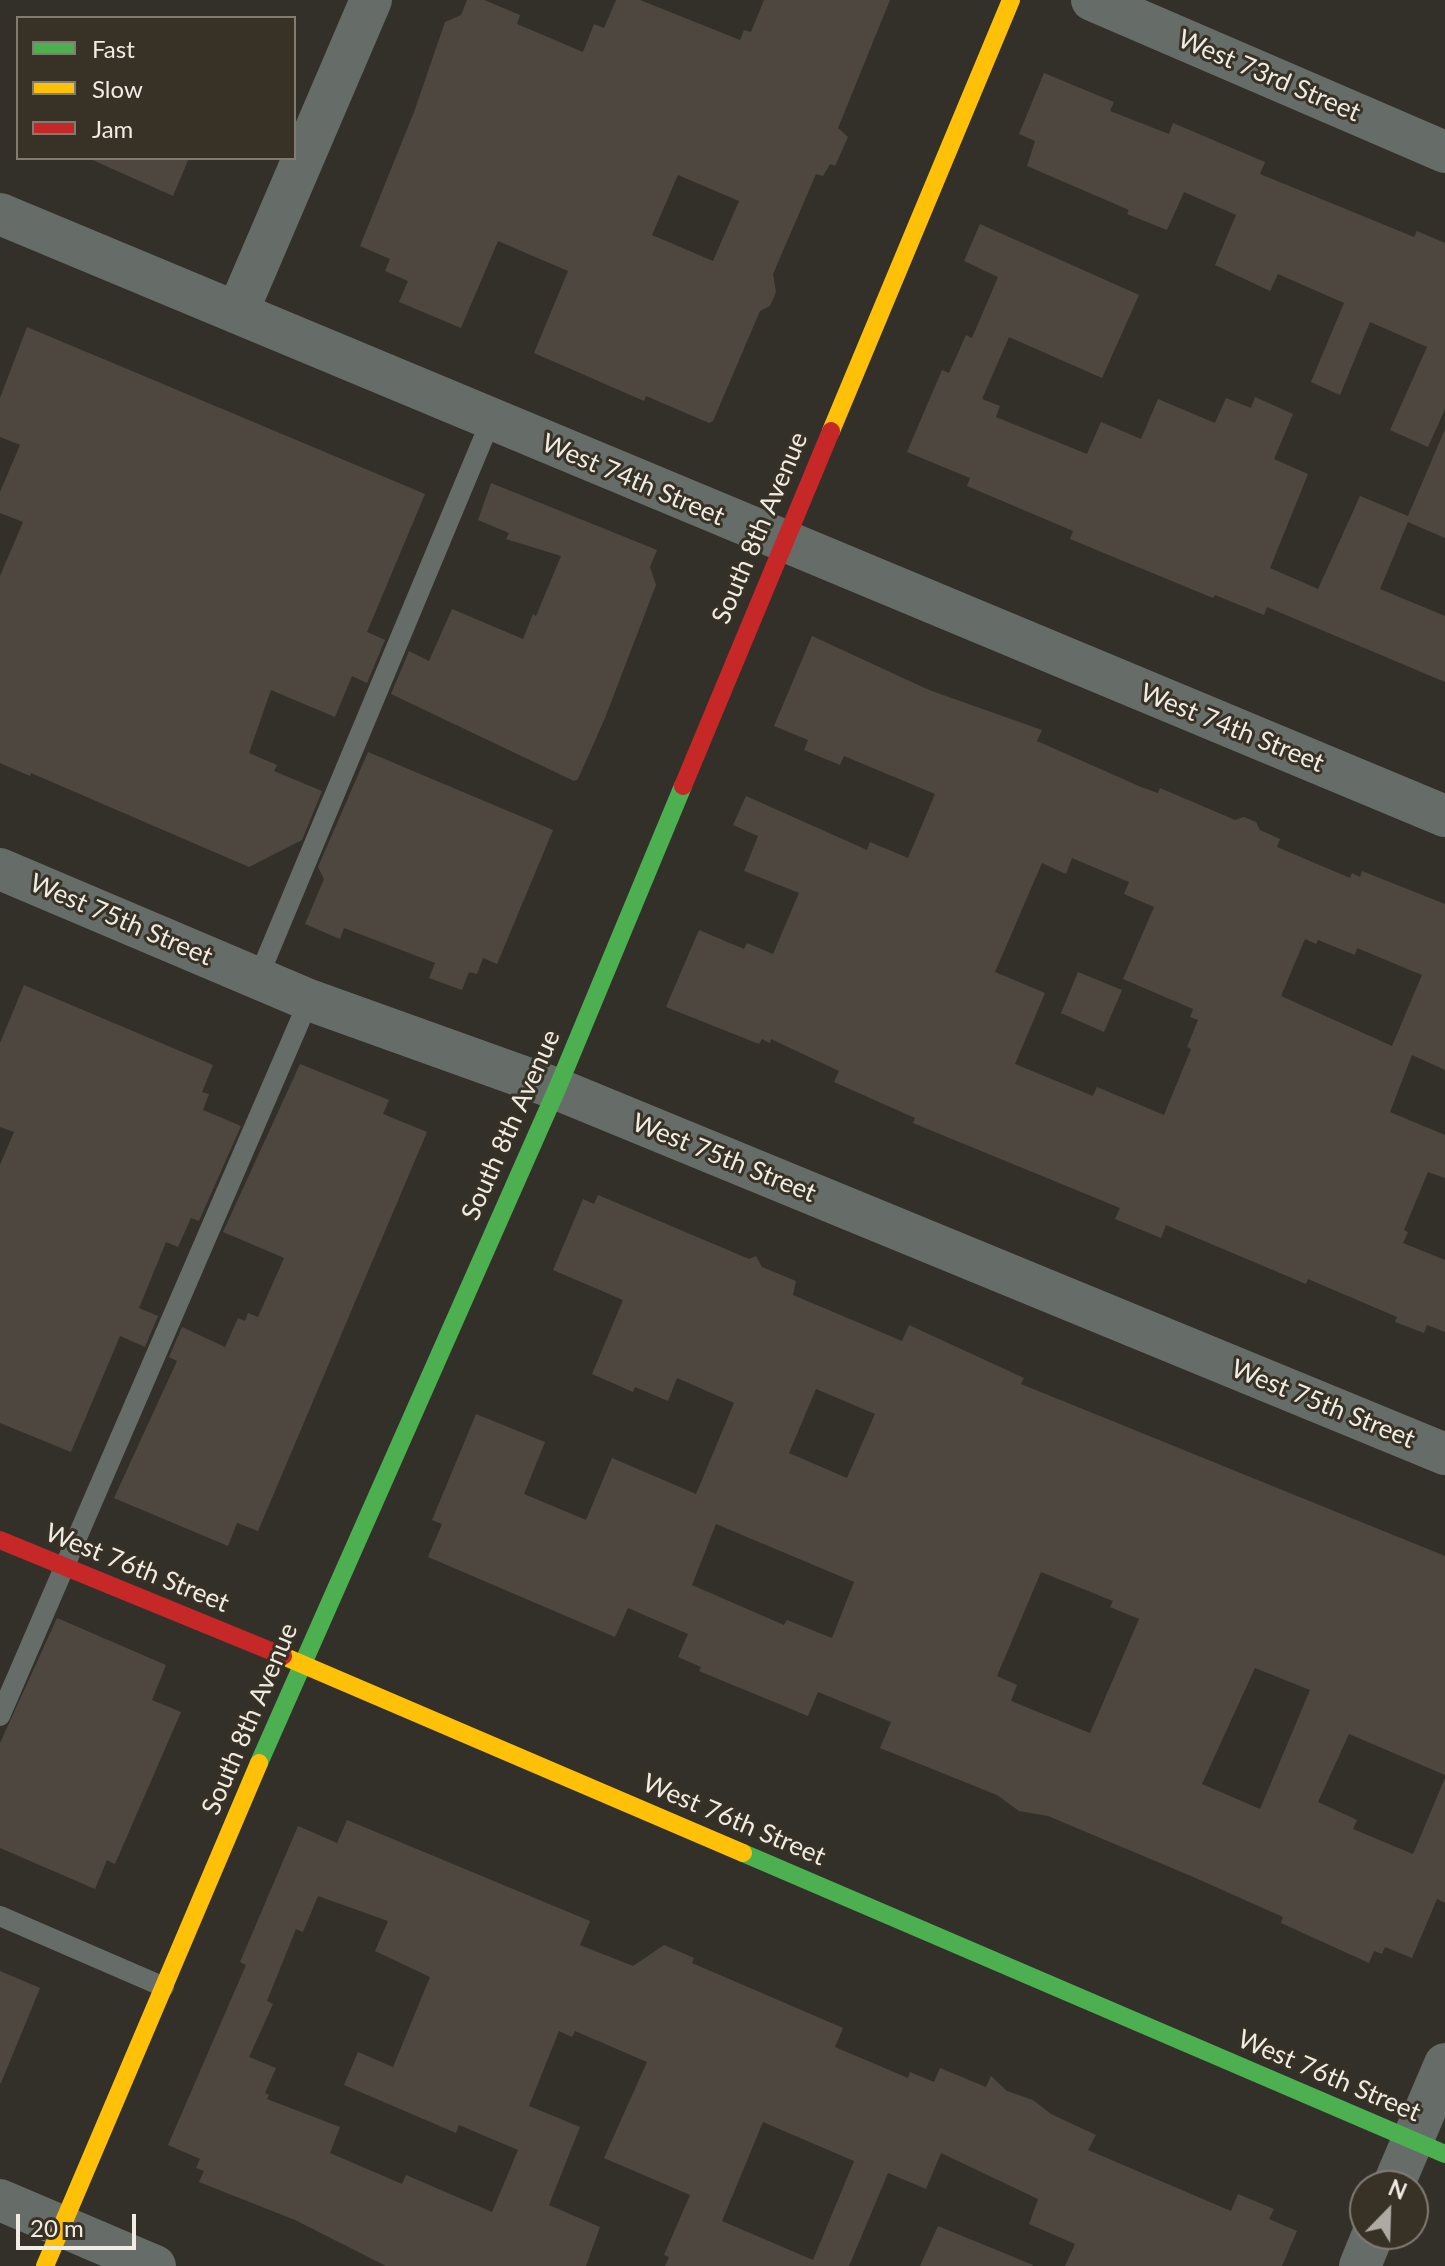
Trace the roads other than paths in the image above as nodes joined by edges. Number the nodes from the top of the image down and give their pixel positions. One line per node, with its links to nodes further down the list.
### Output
1 (371, 0): 6 (street)
2 (1011, 0): 8 (street, South 8th Avenue)
3 (1092, 0): 4 (street, West 73rd Street)
4 (1445, 152)
5 (0, 214): 6 (street, West 74th Street)
6 (237, 313): 7 (street, West 74th Street)
7 (491, 420): 8 (street, West 74th Street); 11 (lane)
8 (782, 542): 9 (street, West 74th Street); 13 (street, South 8th Avenue)
9 (1445, 816)
10 (0, 869): 11 (street, West 75th Street)
11 (258, 978): 12 (street, West 75th Street)
12 (309, 1000): 13 (street, West 75th Street); 16 (lane)
13 (557, 1089): 14 (street, West 75th Street); 17 (street, South 8th Avenue)
14 (1445, 1454)
15 (0, 1540): 16 (street, West 76th Street)
16 (64, 1566): 17 (street, West 76th Street); 18 (lane)
17 (301, 1663): 20 (street, South 8th Avenue); 22 (street, West 76th Street)
18 (0, 1716)
19 (0, 1916): 20 (lane)
20 (164, 1987): 25 (street, South 8th Avenue)
21 (1445, 2064): 22 (street)
22 (1429, 2147): 23 (street)
23 (1408, 2170)
24 (0, 2200): 25 (street)
25 (63, 2226): 26 (street, South 8th Avenue); 27 (street)
26 (45, 2266)
27 (155, 2266)

